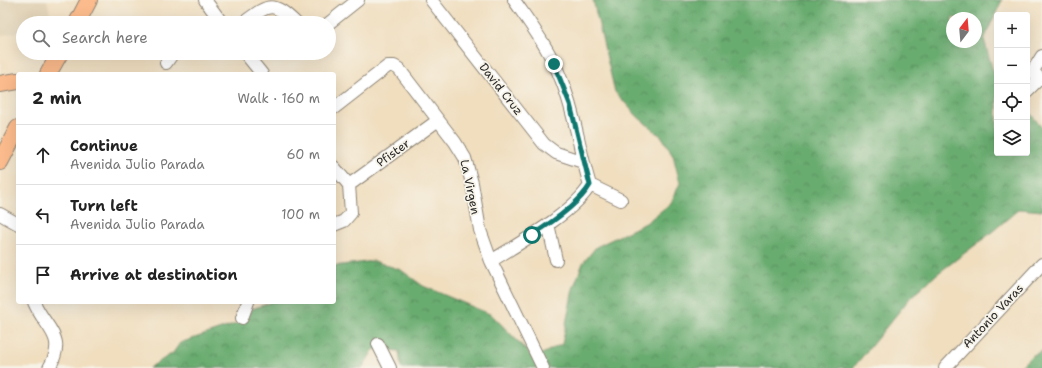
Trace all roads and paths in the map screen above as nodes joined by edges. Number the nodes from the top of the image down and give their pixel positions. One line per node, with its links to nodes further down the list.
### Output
1 (89, 0): 6 (main road)
2 (205, 0): 7 (street)
3 (358, 0): 10 (street)
4 (431, 0): 24 (street, David Cruz)
5 (514, 0): 24 (street)
6 (81, 16)
7 (214, 16)
8 (252, 16): 9 (street)
9 (289, 16)
10 (336, 17)
11 (1042, 56): 16 (street)
12 (56, 60): 14 (main road)
13 (251, 60): 15 (street)
14 (49, 72)
15 (260, 72)
16 (1040, 80): 19 (street)
17 (16, 81): 18 (main road)
18 (0, 84)
19 (1030, 88)
20 (336, 106): 21 (street, La Virgen)
21 (437, 121): 26 (street, Pfister); 34 (street, La Virgen)
22 (16, 132): 23 (main road)
23 (0, 162)
24 (583, 162): 27 (street)
25 (336, 169): 26 (street)
26 (349, 185): 31 (street)
27 (590, 185): 28 (street); 32 (street)
28 (620, 200)
29 (0, 214): 30 (street)
30 (16, 223)
31 (336, 224)
32 (548, 224): 33 (street); 34 (street)
33 (556, 260)
34 (491, 261): 42 (street, La Virgen)
35 (1042, 264): 43 (street, Antonio Varas)
36 (35, 304): 40 (street)
37 (247, 304): 38 (street)
38 (242, 318)
39 (378, 344): 41 (street)
40 (49, 368)
41 (390, 368)
42 (543, 368)
43 (945, 368)

